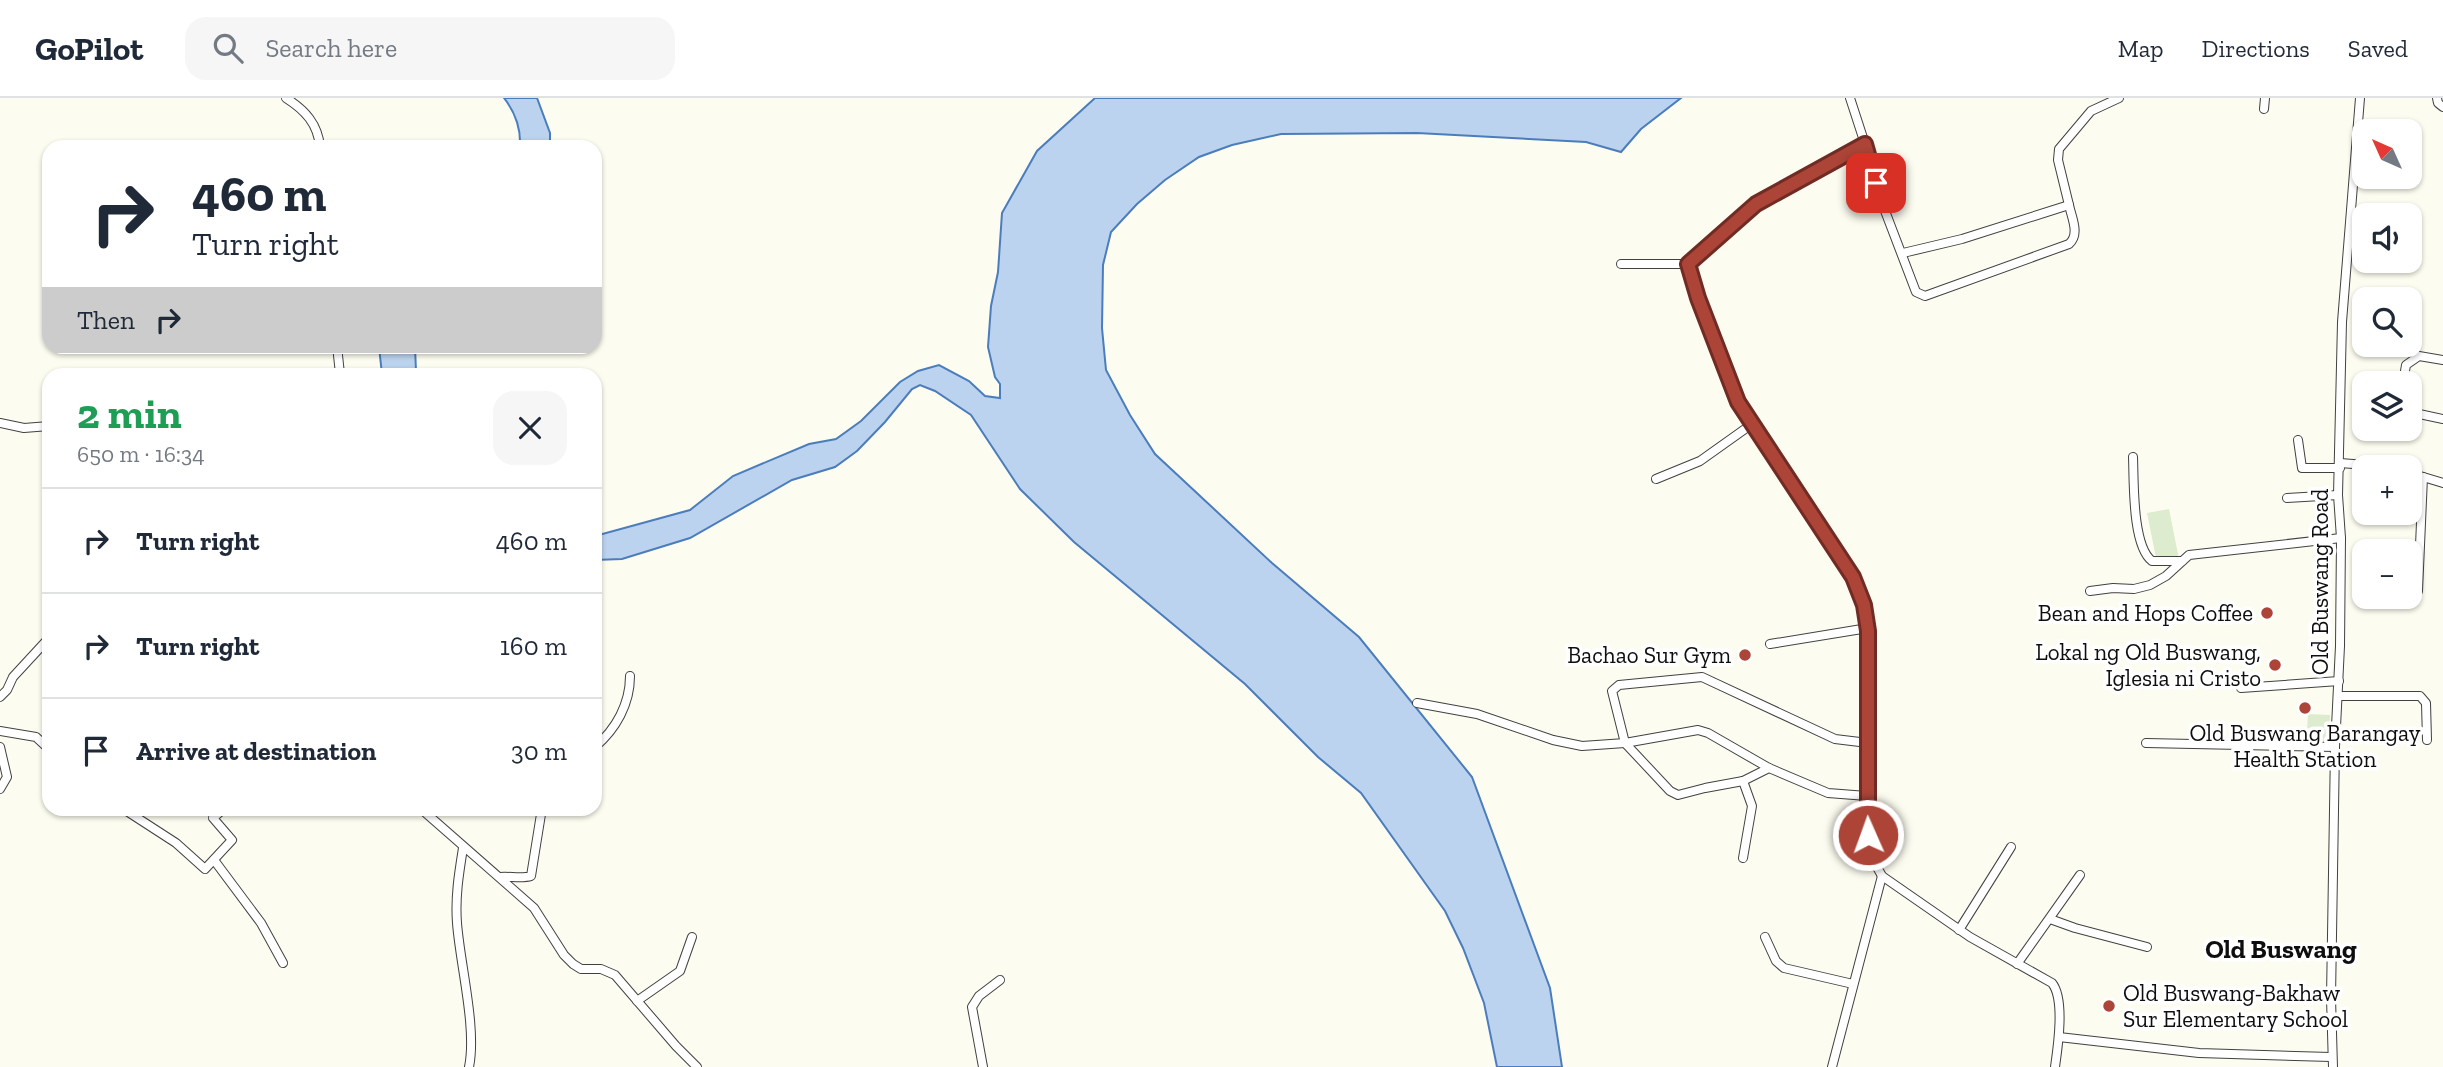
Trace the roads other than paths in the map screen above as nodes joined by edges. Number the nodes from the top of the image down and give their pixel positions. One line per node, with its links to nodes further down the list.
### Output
1 (286, 98): 9 (street)
2 (1850, 98): 10 (street)
3 (2119, 98): 11 (street)
4 (2265, 98): 8 (street)
5 (2360, 98): 24 (street, Old Buswang Road)
6 (2437, 98): 7 (street)
7 (2443, 107)
8 (2264, 109)
9 (319, 140)
10 (1865, 144): 12 (street); 14 (street)
11 (2069, 205): 12 (street); 12 (street)
12 (1903, 253)
13 (1620, 264): 14 (street)
14 (1688, 264): 20 (street)
15 (2443, 360): 16 (street)
16 (2405, 371)
17 (2422, 415): 18 (street)
18 (2443, 419)
19 (0, 423): 21 (street)
20 (1752, 424): 27 (street); 35 (street)
21 (42, 427)
22 (2298, 440): 24 (street)
23 (2133, 457): 33 (street)
24 (2340, 466): 25 (street); 29 (street, Old Buswang Road)
25 (2352, 466)
26 (2423, 477): 28 (street); 32 (street)
27 (1656, 479)
28 (2443, 482)
29 (2338, 495): 30 (street); 31 (street, Old Buswang Road)
30 (2287, 498)
31 (2341, 538): 33 (street); 39 (street, Old Buswang Road)
32 (2420, 539)
33 (2182, 561): 34 (street)
34 (2090, 591)
35 (1868, 628): 36 (street); 49 (street)
36 (1770, 644)
37 (42, 646): 41 (street)
38 (630, 676): 45 (street)
39 (2339, 681): 40 (street); 42 (street, Old Buswang Road)
40 (2241, 688)
41 (0, 696)
42 (2339, 696): 46 (street); 52 (street, Old Buswang Road)
43 (1417, 702): 48 (street)
44 (0, 731): 47 (street)
45 (602, 739)
46 (2427, 740)
47 (42, 742)
48 (1625, 743): 49 (street); 53 (street); 54 (street)
49 (1868, 743): 56 (street)
50 (2146, 743): 52 (street)
51 (0, 747): 55 (street)
52 (2336, 747): 79 (street, Old Buswang Road)
53 (1769, 768): 54 (street); 56 (street)
54 (1743, 781): 63 (street)
55 (0, 789)
56 (1867, 796): 66 (street)
57 (134, 816): 64 (street)
58 (215, 816): 64 (street)
59 (429, 816): 62 (street)
60 (541, 816): 67 (street)
61 (2011, 847): 69 (street)
62 (463, 848): 67 (street); 80 (street)
63 (1743, 858)
64 (215, 860): 73 (street)
65 (2080, 875): 68 (street)
66 (1882, 876): 69 (street); 76 (street)
67 (500, 877): 77 (street)
68 (2050, 919): 72 (street); 74 (street)
69 (1959, 930): 74 (street)
70 (692, 937): 77 (street)
71 (1765, 937): 76 (street)
72 (2147, 947)
73 (283, 962)
74 (2017, 964): 78 (street)
75 (1000, 980): 82 (street)
76 (1853, 984): 83 (street)
77 (637, 1001): 81 (street)
78 (2059, 1037): 79 (street); 84 (street)
79 (2331, 1057): 85 (street, Old Buswang Road)
80 (469, 1067)
81 (697, 1067)
82 (983, 1067)
83 (1832, 1067)
84 (2056, 1067)
85 (2333, 1067)

